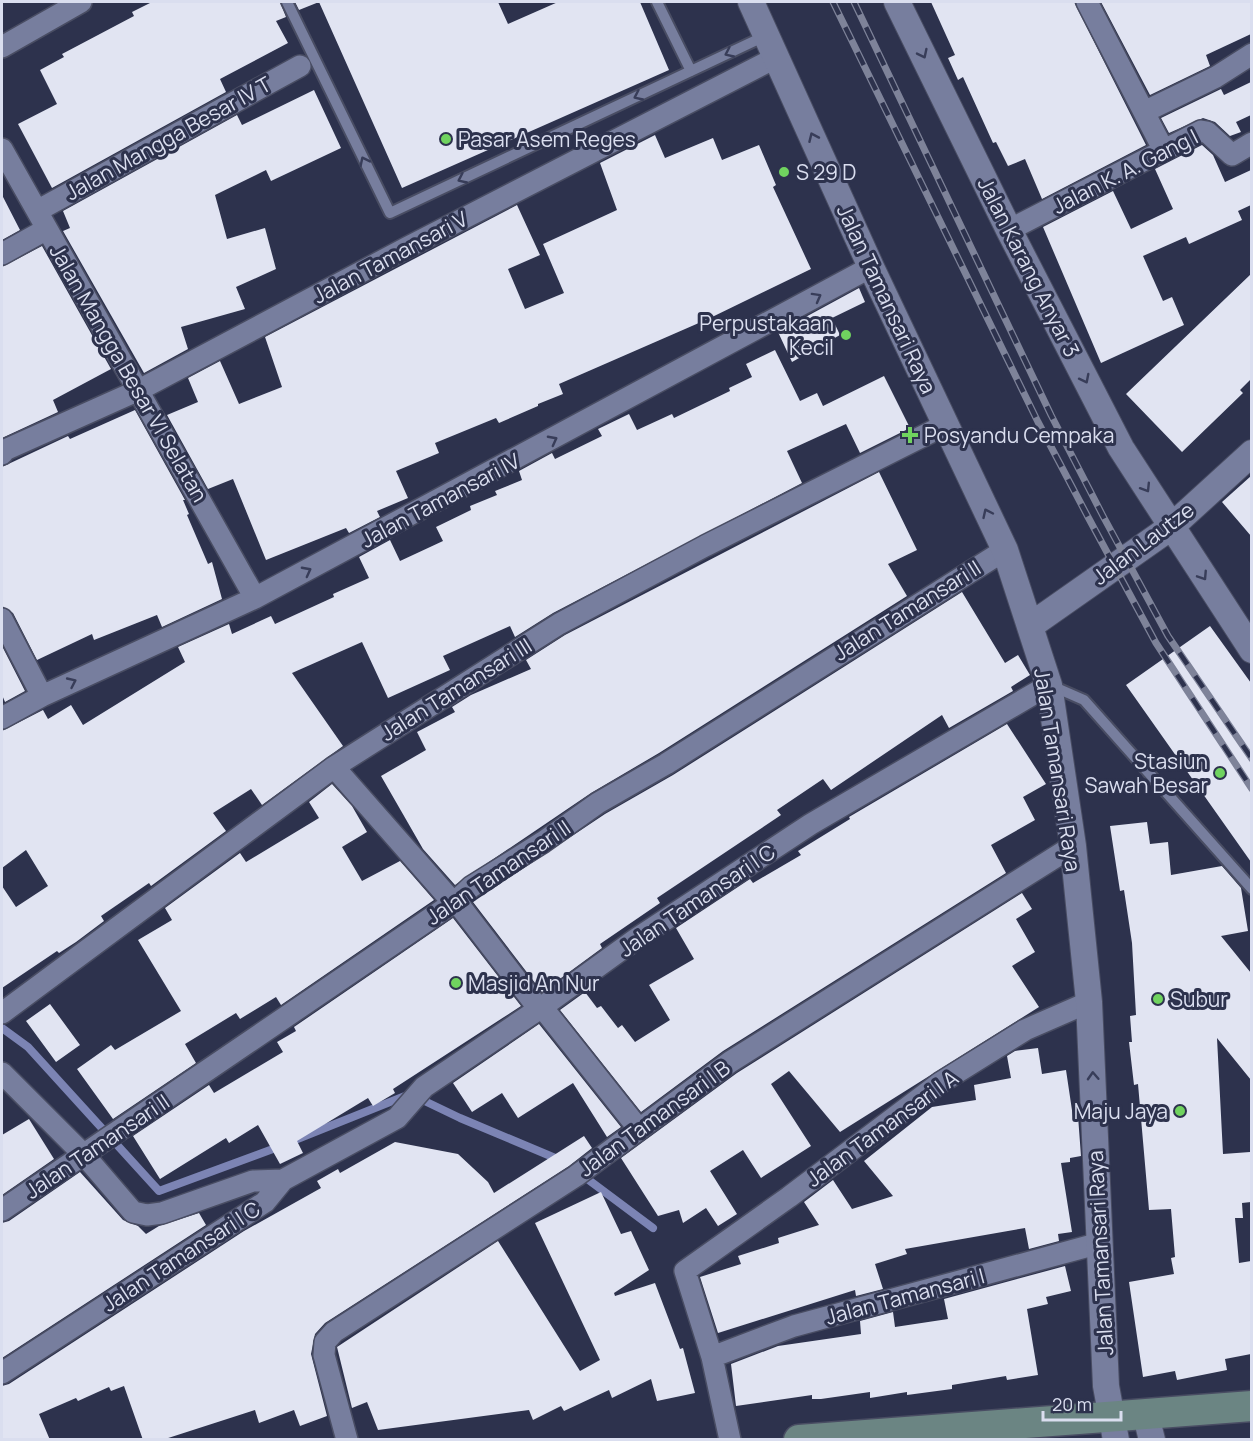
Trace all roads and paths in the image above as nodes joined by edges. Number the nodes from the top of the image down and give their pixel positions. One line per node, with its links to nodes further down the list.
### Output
1 (81, 2): 8 (street)
2 (286, 2): 11 (lane, one-way to 2)
3 (657, 2): 11 (lane)
4 (751, 2): 7 (street, Jalan Tamansari Raya)
5 (897, 2): 17 (street, Jalan Karang Anyar 3, one-way to 17)
6 (1087, 2): 12 (street)
7 (772, 46): 11 (lane, one-way to 11); 19 (street, Jalan Tamansari Raya, one-way to 7); 20 (street, Jalan Tamansari V)
8 (2, 47)
9 (1251, 54): 12 (street)
10 (300, 66): 16 (street, Jalan Mangga Besar IV T)
11 (691, 70)
12 (1144, 112): 15 (street)
13 (1243, 148): 15 (street, Jalan K. A. Gang I)
14 (2, 149): 16 (street, Jalan Mangga Besar VI Selatan)
15 (1163, 149): 17 (street, Jalan K. A. Gang I)
16 (42, 220): 18 (street, Jalan Mangga Besar IV T); 20 (street, Jalan Mangga Besar VI Selatan)
17 (1009, 230): 24 (street, Jalan Karang Anyar 3, one-way to 24)
18 (2, 254)
19 (871, 267): 21 (street, Jalan Tamansari Raya); 26 (street, Jalan Tamansari IV, one-way to 19)
20 (139, 390): 23 (street, Jalan Tamansari V); 26 (street, Jalan Mangga Besar VI Selatan)
21 (947, 424): 25 (street, Jalan Tamansari Raya, one-way to 21); 33 (street, Jalan Tamansari III)
22 (1251, 453): 24 (street, Jalan Lautze)
23 (2, 454)
24 (1171, 527): 28 (street, Jalan Lautze); 29 (street, Jalan Karang Anyar 3, one-way to 29)
25 (1005, 550): 28 (street, Jalan Tamansari Raya); 36 (street, Jalan Tamansari II)
26 (255, 598): 31 (street, Jalan Tamansari IV, one-way to 26)
27 (2, 619): 31 (street)
28 (1030, 626): 30 (street, Jalan Tamansari Raya)
29 (1251, 650)
30 (1049, 685): 34 (street, Jalan Tamansari Raya); 35 (lane); 38 (street, Jalan Tamansari I C)
31 (42, 696): 32 (street, Jalan Tamansari IV)
32 (2, 718)
33 (334, 767): 36 (street); 39 (street, Jalan Tamansari III)
34 (1072, 846): 37 (street, Jalan Tamansari Raya); 41 (street, Jalan Tamansari I B)
35 (1251, 889)
36 (456, 901): 38 (street); 42 (street, Jalan Tamansari II)
37 (1089, 1002): 45 (street, Jalan Tamansari Raya, one-way to 37); 46 (street, Jalan Tamansari I A)
38 (540, 1009): 41 (street); 43 (street, Jalan Tamansari I C)
39 (2, 1013)
40 (2, 1073): 42 (street)
41 (638, 1128): 51 (street, Jalan Tamansari I B)
42 (101, 1145): 43 (street); 44 (street, Jalan Tamansari II)
43 (282, 1180): 47 (street, Jalan Tamansari I C)
44 (2, 1210)
45 (1100, 1243): 46 (street, Jalan Tamansari I); 50 (street, Jalan Tamansari Raya)
46 (712, 1357): 52 (street)
47 (2, 1373)
48 (1251, 1406): 49 (main road)
49 (1149, 1428): 50 (main road)
50 (1113, 1429): 53 (main road)
51 (347, 1440)
52 (729, 1440)
53 (799, 1440)

